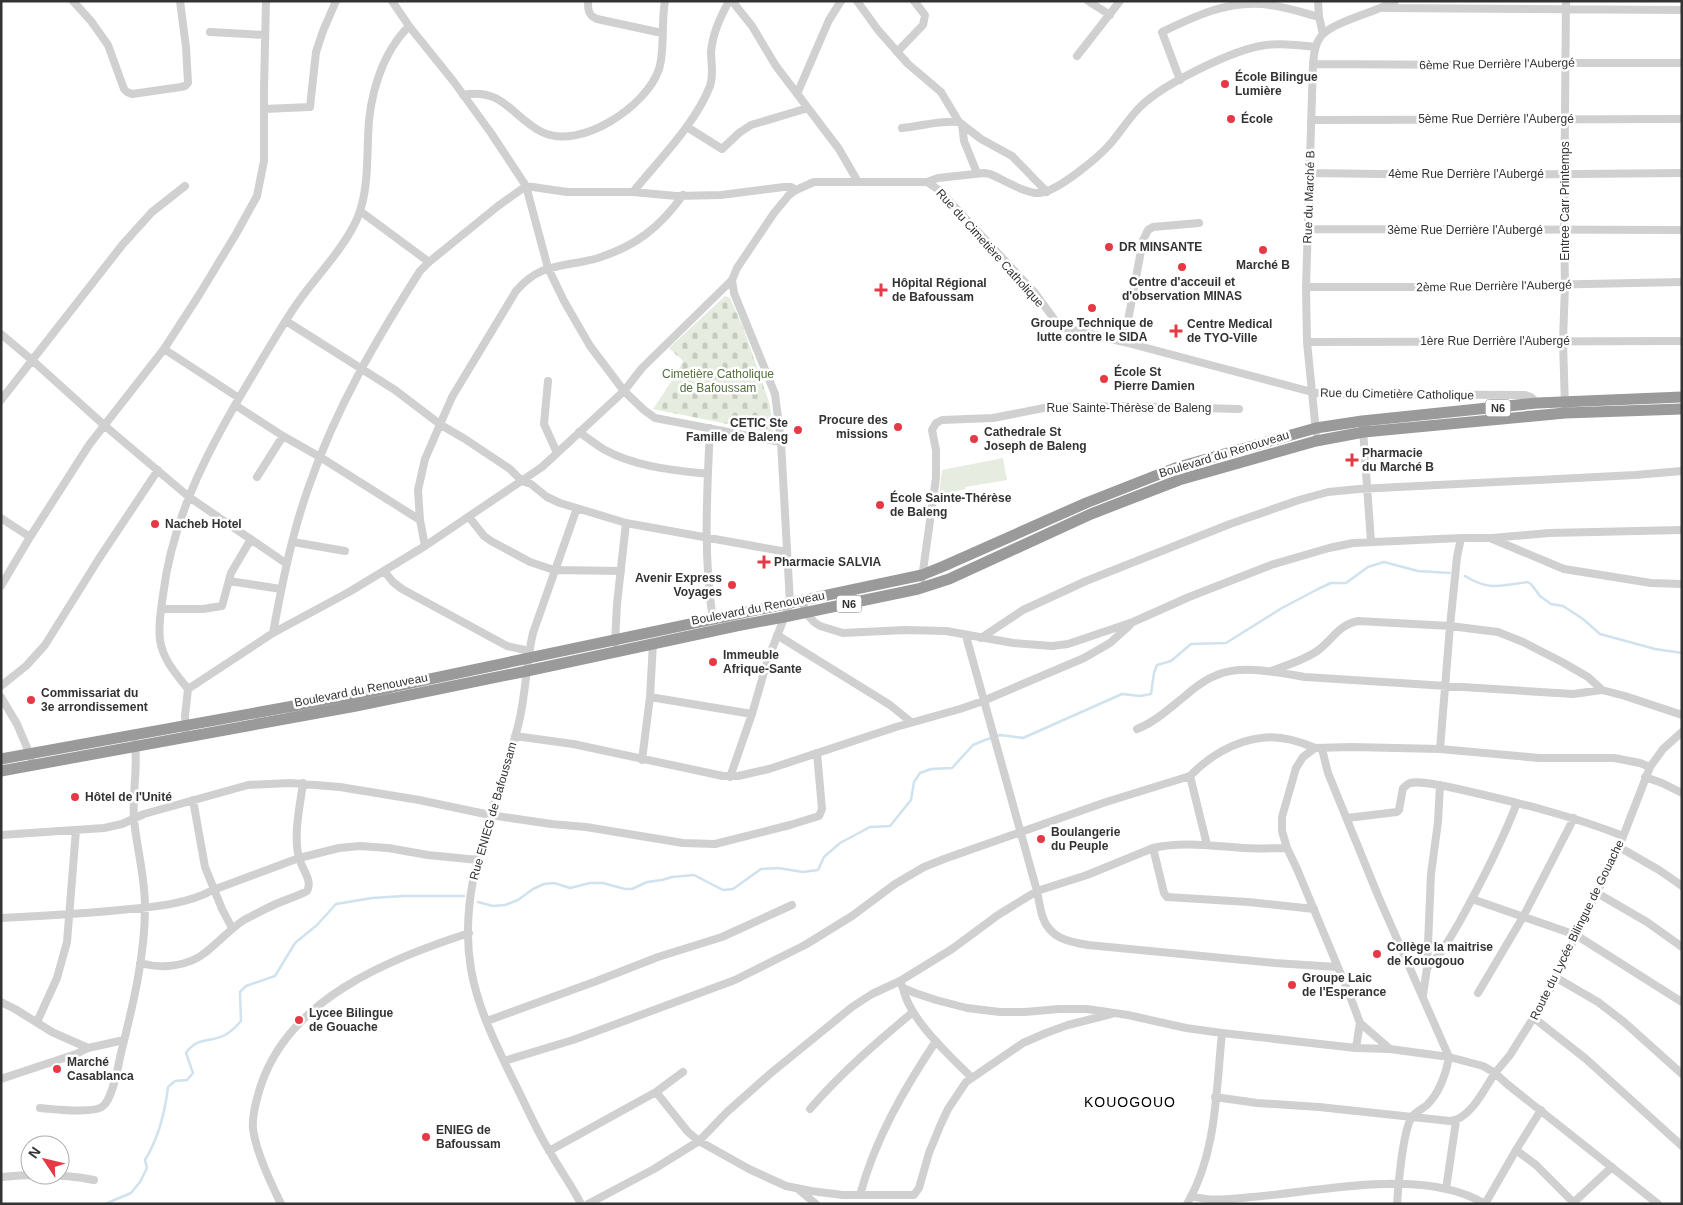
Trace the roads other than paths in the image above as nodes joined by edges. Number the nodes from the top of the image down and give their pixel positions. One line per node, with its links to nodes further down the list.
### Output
1 (73, 1): 2 (street)
2 (180, 1)
3 (266, 1): 25 (street)
4 (336, 1): 36 (street)
5 (588, 1): 23 (street)
6 (665, 1): 23 (street)
7 (731, 1): 33 (street); 41 (street)
8 (841, 1): 33 (street)
9 (857, 1): 27 (street)
10 (914, 1): 27 (street)
11 (1088, 1): 19 (street)
12 (1120, 1): 19 (street)
13 (1395, 1): 17 (street, Rue du Marché B)
14 (1317, 2): 20 (street)
15 (395, 3): 21 (street)
16 (1566, 5): 17 (street); 18 (street); 29 (street, Entree Carr Printemps)
17 (1382, 8): 24 (street, Rue du Marché B)
18 (1682, 10)
19 (1110, 15): 28 (street)
20 (1319, 17): 24 (street); 32 (street)
21 (409, 26): 34 (street); 55 (street)
22 (210, 32): 25 (street)
23 (662, 33): 34 (street)
24 (1323, 34): 26 (street, Rue du Marché B)
25 (265, 35): 36 (street)
26 (1315, 47): 31 (street, Rue du Marché B); 32 (street)
27 (897, 52): 40 (street)
28 (1077, 56)
29 (1566, 62): 30 (street, 6ème Rue Derrière l'Aubergé); 31 (street, 6ème Rue Derrière l'Aubergé); 37 (street, Entree Carr Printemps)
30 (1682, 63)
31 (1313, 64): 39 (street, Rue du Marché B)
32 (1180, 80): 53 (street)
33 (796, 94): 35 (street)
34 (464, 96): 50 (street)
35 (808, 108): 41 (street); 47 (street)
36 (264, 109): 72 (street)
37 (1566, 118): 38 (street, 5ème Rue Derrière l'Aubergé); 39 (street, 5ème Rue Derrière l'Aubergé); 45 (street, Entree Carr Printemps)
38 (1682, 119)
39 (1311, 120): 43 (street, Rue du Marché B)
40 (961, 123): 42 (street); 44 (street); 53 (street)
41 (687, 126): 52 (street)
42 (902, 128)
43 (1310, 172): 45 (street, 4ème Rue Derrière l'Aubergé); 57 (street, Rue du Marché B)
44 (978, 173): 48 (street); 53 (street)
45 (1565, 173): 46 (street, 4ème Rue Derrière l'Aubergé); 58 (street, Entree Carr Printemps)
46 (1682, 173)
47 (858, 182): 48 (street, Rue du Cimetière Catholique); 51 (street, Rue du Cimetière Catholique)
48 (927, 182): 69 (street, Rue du Cimetière Catholique)
49 (186, 186): 73 (street)
50 (526, 186): 52 (street); 60 (street); 61 (street)
51 (796, 190): 54 (street); 62 (street, Rue du Cimetière Catholique)
52 (633, 192): 54 (street)
53 (1047, 192)
54 (683, 195): 61 (street)
55 (360, 211): 60 (street); 66 (street)
56 (1199, 223): 69 (street)
57 (1308, 230): 58 (street, 3ème Rue Derrière l'Aubergé); 65 (street, Rue du Marché B)
58 (1564, 230): 59 (street, 3ème Rue Derrière l'Aubergé); 64 (street, Entree Carr Printemps)
59 (1682, 230)
60 (429, 262): 74 (street)
61 (548, 268): 76 (street); 87 (street)
62 (732, 280): 76 (street, Rue du Cimetière Catholique); 94 (street)
63 (1682, 282): 64 (street, 2ème Rue Derrière l'Aubergé)
64 (1565, 285): 65 (street, 2ème Rue Derrière l'Aubergé); 68 (street, Entree Carr Printemps)
65 (1306, 287): 70 (street, Rue du Marché B)
66 (286, 322): 74 (street); 81 (street)
67 (1, 334): 73 (street)
68 (1564, 341): 70 (street, 1ère Rue Derrière l'Aubergé); 71 (street, 1ère Rue Derrière l'Aubergé); 80 (street, Entree Carr Printemps)
69 (1124, 342): 77 (street, Rue du Cimetière Catholique)
70 (1307, 342): 77 (street, Rue du Marché B)
71 (1682, 342)
72 (164, 349): 81 (street); 86 (street)
73 (32, 360): 79 (street); 86 (street)
74 (361, 368): 87 (street); 96 (street)
75 (548, 381): 95 (street)
76 (624, 391): 89 (street); 91 (street, Rue du Cimetière Catholique)
77 (1312, 392): 82 (street, Rue du Cimetière Catholique); 90 (street, Rue du Marché B)
78 (1682, 397): 80 (highway, Boulevard du Renouveau / N6)
79 (1, 400)
80 (1565, 401): 82 (highway, Boulevard du Renouveau / N6); 85 (street, Entree Carr Printemps)
81 (237, 402): 92 (street); 105 (street)
82 (1537, 404): 88 (highway, Boulevard du Renouveau / N6)
83 (1239, 409): 130 (street, Rue Sainte-Thérèse de Baleng)
84 (1682, 410): 85 (highway, Boulevard du Renouveau / N6)
85 (1565, 414): 88 (highway, Boulevard du Renouveau / N6)
86 (104, 424): 98 (street); 114 (street)
87 (441, 424): 103 (street); 111 (street)
88 (1363, 427): 90 (highway, Boulevard du Renouveau / N6); 93 (highway, Boulevard du Renouveau / N6); 104 (street)
89 (710, 428): 94 (street); 100 (street)
90 (1316, 428): 93 (street, Rue du Marché B); 97 (highway, N6)
91 (579, 432): 95 (street, Rue du Cimetière Catholique); 100 (street)
92 (283, 436): 96 (street); 101 (street)
93 (1316, 441): 102 (highway, Boulevard du Renouveau / N6)
94 (781, 442): 125 (street)
95 (557, 453): 103 (street, Rue du Cimetière Catholique)
96 (320, 457): 111 (street); 120 (street)
97 (1175, 468): 102 (highway); 106 (highway, N6)
98 (158, 470): 105 (street); 152 (street)
99 (1682, 471): 104 (street)
100 (708, 474): 115 (street)
101 (257, 477)
102 (1178, 480): 108 (highway, Boulevard du Renouveau / N6)
103 (522, 481): 107 (street); 109 (street, Rue du Cimetière Catholique)
104 (1367, 489): 121 (street); 146 (street)
105 (188, 497): 119 (street); 138 (street)
106 (1086, 503): 108 (highway); 116 (highway, Boulevard du Renouveau / N6)
107 (577, 508): 112 (street); 127 (street, Rue ENIEG de Bafoussam)
108 (1092, 514): 123 (highway, Boulevard du Renouveau / N6)
109 (469, 517): 122 (street, Rue du Cimetière Catholique); 127 (street)
110 (1, 518): 114 (street)
111 (420, 520): 122 (street)
112 (626, 523): 115 (street); 129 (street)
113 (1682, 530): 118 (street)
114 (30, 537): 133 (street)
115 (706, 537): 125 (street); 140 (street)
116 (1009, 538): 123 (highway); 130 (highway, Boulevard du Renouveau / N6)
117 (1461, 538): 118 (street); 121 (street); 142 (street)
118 (1490, 538): 132 (street)
119 (251, 539): 126 (street); 131 (street)
120 (293, 542): 124 (street); 126 (street)
121 (1371, 542): 141 (street)
122 (425, 546): 128 (street, Rue du Cimetière Catholique)
123 (1014, 548): 135 (highway, Boulevard du Renouveau / N6)
124 (345, 551)
125 (787, 552): 136 (street)
126 (286, 564): 134 (street)
127 (554, 570): 129 (street); 149 (street, Rue ENIEG de Bafoussam)
128 (384, 571): 143 (street, Rue du Cimetière Catholique); 149 (street)
129 (621, 571): 148 (street)
130 (922, 575): 135 (street); 137 (highway, Boulevard du Renouveau / N6)
131 (228, 581): 134 (street); 138 (street)
132 (1682, 584)
133 (1, 586)
134 (281, 588): 143 (street)
135 (922, 588): 137 (highway, Boulevard du Renouveau / N6)
136 (790, 603): 137 (highway, Boulevard du Renouveau / N6); 139 (street); 140 (highway, Boulevard du Renouveau / N6)
137 (804, 607): 139 (highway, Boulevard du Renouveau / N6); 145 (street)
138 (161, 609): 153 (street)
139 (784, 618): 144 (street); 147 (highway, Boulevard du Renouveau / N6)
140 (712, 620): 148 (highway, Boulevard du Renouveau / N6)
141 (1133, 622): 146 (street); 157 (street)
142 (1450, 626): 150 (street); 151 (street); 154 (street)
143 (274, 634): 153 (street, Rue du Cimetière Catholique)
144 (777, 635): 159 (street); 161 (street)
145 (966, 636): 146 (street); 157 (street)
146 (981, 638)
147 (653, 643): 148 (highway, Boulevard du Renouveau / N6); 156 (street)
148 (616, 645): 149 (highway, Boulevard du Renouveau / N6)
149 (528, 661): 158 (highway, Boulevard du Renouveau / N6); 166 (street, Rue ENIEG de Bafoussam)
150 (1270, 672): 151 (street); 163 (street)
151 (1445, 685): 154 (street); 172 (street)
152 (1, 686)
153 (188, 689): 162 (street)
154 (1602, 690): 160 (street)
155 (1, 697): 174 (street)
156 (650, 697): 159 (street); 176 (street)
157 (983, 700): 161 (street); 193 (street)
158 (322, 706): 162 (highway, Boulevard du Renouveau / N6); 167 (highway, Boulevard du Renouveau / N6)
159 (752, 714): 181 (street)
160 (1682, 715)
161 (911, 722): 173 (street)
162 (186, 724): 165 (highway, Boulevard du Renouveau / N6); 167 (street)
163 (1137, 729)
164 (1682, 732): 168 (street, Route du Lycée Bilingue de Gouache)
165 (133, 735): 170 (street); 174 (highway, Boulevard du Renouveau / N6)
166 (515, 736): 176 (street); 188 (street, Rue ENIEG de Bafoussam)
167 (187, 737): 170 (highway, Boulevard du Renouveau / N6)
168 (1674, 739): 169 (street); 178 (street, Route du Lycée Bilingue de Gouache)
169 (1682, 744)
170 (135, 747): 177 (highway, Boulevard du Renouveau / N6); 191 (street)
171 (1319, 748): 172 (street); 180 (street); 189 (street); 199 (street)
172 (1440, 749): 178 (street)
173 (817, 753): 181 (street); 188 (street)
174 (30, 754): 175 (highway, Boulevard du Renouveau / N6); 177 (street)
175 (1, 759)
176 (642, 760): 181 (street)
177 (34, 765): 179 (highway, Boulevard du Renouveau / N6)
178 (1650, 767): 182 (street, Route du Lycée Bilingue de Gouache)
179 (1, 771)
180 (1190, 776): 193 (street); 196 (street)
181 (730, 777)
182 (1645, 777): 185 (street); 195 (street, Route du Lycée Bilingue de Gouache)
183 (303, 783): 186 (street); 188 (street); 200 (street)
184 (1440, 785): 187 (street); 189 (street); 219 (street)
185 (1682, 793)
186 (192, 800): 191 (street); 203 (street)
187 (1517, 803): 190 (street); 206 (street)
188 (490, 815): 201 (street, Rue ENIEG de Bafoussam)
189 (1348, 818): 223 (street)
190 (1574, 818): 195 (street); 211 (street)
191 (134, 819): 192 (street); 208 (street)
192 (76, 830): 194 (street); 210 (street)
193 (1020, 831): 204 (street); 239 (street)
194 (1, 835)
195 (1623, 836): 197 (street, Route du Lycée Bilingue de Gouache)
196 (1207, 845): 198 (street); 199 (street)
197 (1619, 847): 202 (street); 205 (street, Route du Lycée Bilingue de Gouache)
198 (1153, 848): 204 (street); 209 (street)
199 (1287, 848): 209 (street)
200 (299, 858): 201 (street); 203 (street); 213 (street)
201 (478, 860): 214 (street, Rue ENIEG de Bafoussam)
202 (1682, 886)
203 (213, 890): 208 (street); 213 (street)
204 (1037, 891): 218 (street); 221 (street)
205 (1597, 893): 215 (street, Route du Lycée Bilingue de Gouache); 216 (street)
206 (1472, 899): 211 (street); 219 (street)
207 (792, 905): 229 (street)
208 (145, 908): 210 (street); 217 (street)
209 (1314, 909): 218 (street)
210 (70, 915): 212 (street); 230 (street)
211 (1523, 917): 215 (street); 222 (street)
212 (1, 918)
213 (232, 928): 217 (street)
214 (469, 933): 229 (street, Rue ENIEG de Bafoussam); 265 (street)
215 (1576, 935): 220 (street, Route du Lycée Bilingue de Gouache); 225 (street)
216 (1682, 946)
217 (140, 963): 233 (street)
218 (1337, 966): 231 (street)
219 (1427, 968): 223 (street)
220 (1555, 977): 228 (street, Route du Lycée Bilingue de Gouache); 242 (street)
221 (902, 985): 226 (street); 227 (street); 252 (street)
222 (1478, 993)
223 (1423, 997): 238 (street)
224 (1, 1002): 230 (street)
225 (1682, 1002)
226 (913, 1012): 234 (street); 248 (street)
227 (1116, 1013): 232 (street); 243 (street)
228 (1534, 1018): 241 (street, Route du Lycée Bilingue de Gouache); 253 (street)
229 (487, 1021): 239 (street, Rue ENIEG de Bafoussam)
230 (37, 1022): 235 (street)
231 (1360, 1023): 236 (street); 237 (street)
232 (1222, 1033): 236 (street); 246 (street)
233 (124, 1040): 235 (street); 247 (street)
234 (936, 1041): 243 (street); 262 (street)
235 (88, 1048): 244 (street)
236 (1356, 1048): 237 (street)
237 (1390, 1049): 238 (street)
238 (1449, 1057): 241 (street); 250 (street)
239 (504, 1061): 255 (street, Rue ENIEG de Bafoussam)
240 (683, 1072): 245 (street)
241 (1496, 1073): 249 (street); 251 (street, Route du Lycée Bilingue de Gouache)
242 (1682, 1074)
243 (971, 1077): 262 (street)
244 (1, 1079)
245 (656, 1092): 252 (street); 255 (street)
246 (1215, 1097): 250 (street); 263 (street)
247 (40, 1108)
248 (810, 1109)
249 (1541, 1110): 254 (street); 256 (street)
250 (1412, 1116): 251 (street); 259 (street)
251 (1456, 1121): 261 (street)
252 (699, 1141): 260 (street); 267 (street)
253 (1682, 1146)
254 (1516, 1150): 261 (street); 264 (street)
255 (549, 1151): 266 (street, Rue ENIEG de Bafoussam)
256 (1612, 1167): 264 (street); 271 (street)
257 (1, 1177): 258 (street)
258 (94, 1180)
259 (1398, 1184): 261 (street); 263 (street); 270 (street)
260 (798, 1188): 262 (street); 268 (street)
261 (1446, 1190)
262 (860, 1196)
263 (1191, 1196): 269 (street)
264 (1573, 1203)
265 (281, 1204)
266 (582, 1204)
267 (588, 1204)
268 (816, 1204)
269 (1187, 1204)
270 (1397, 1204)
271 (1658, 1204)

